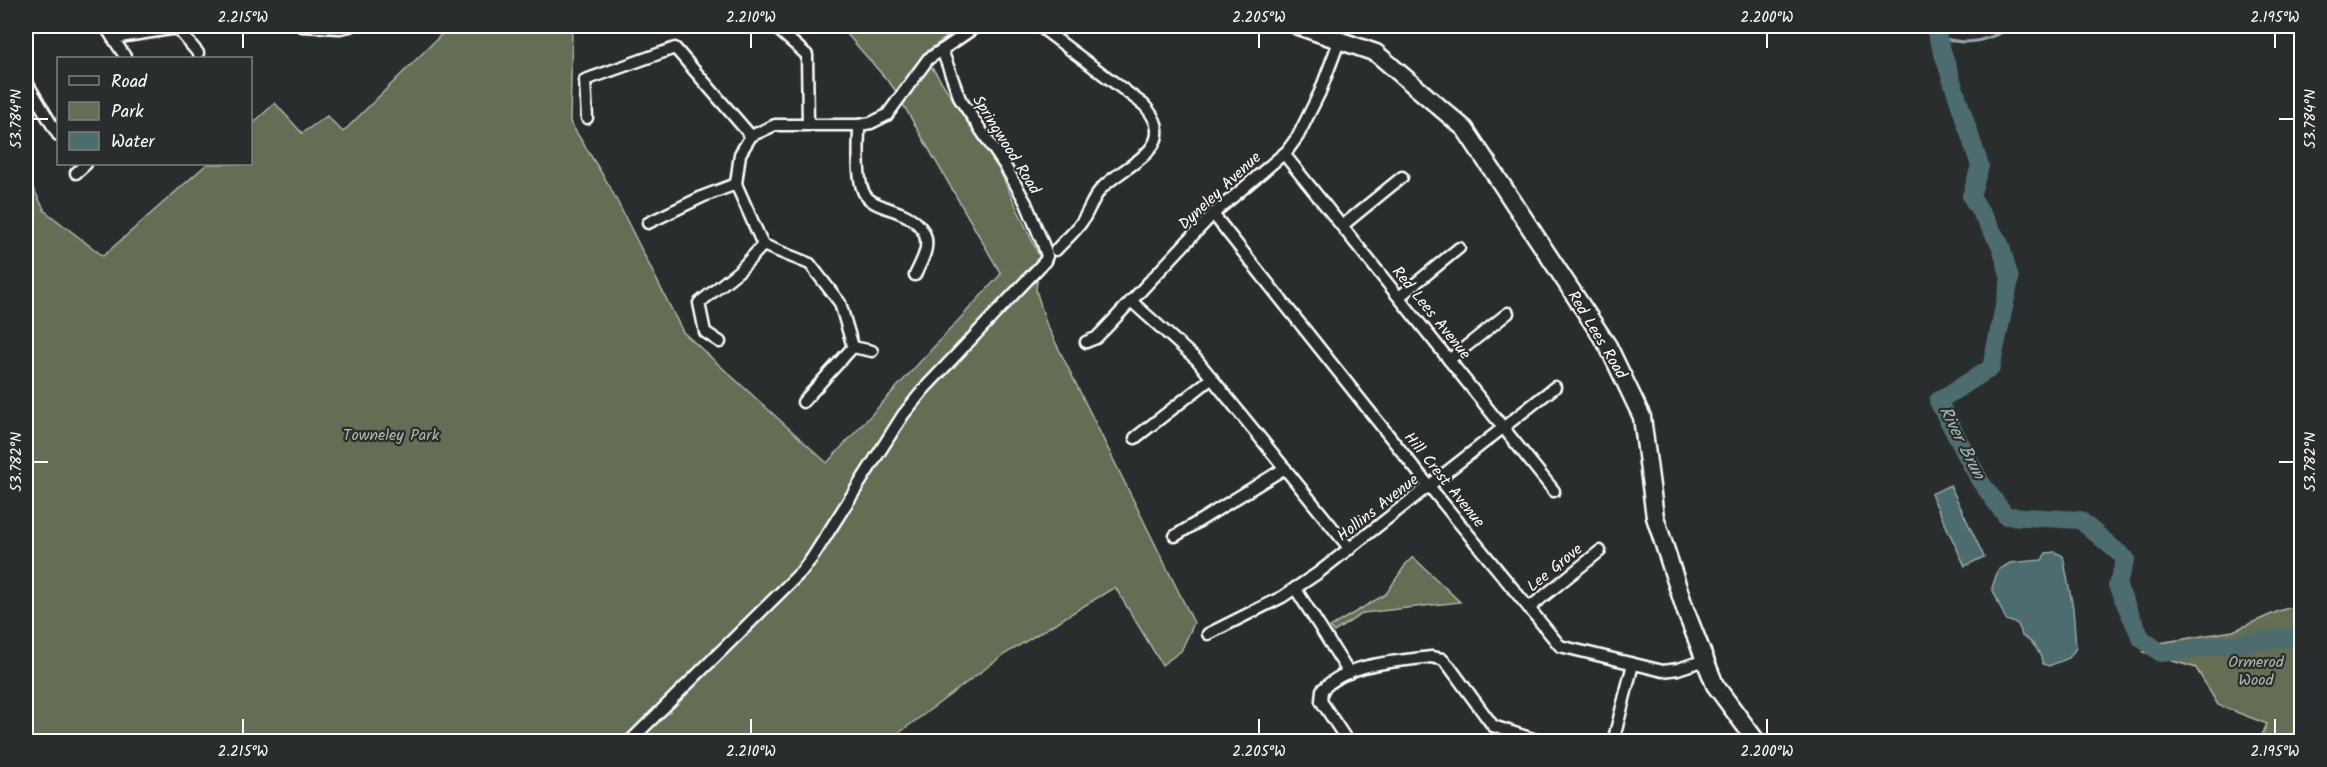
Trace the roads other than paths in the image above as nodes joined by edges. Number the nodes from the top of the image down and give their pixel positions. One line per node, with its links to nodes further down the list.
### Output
1 (105, 26): 8 (street)
2 (302, 26): 3 (street)
3 (350, 26)
4 (774, 26): 15 (street)
5 (976, 26): 10 (street)
6 (1039, 26): 29 (street)
7 (1298, 26): 9 (street, Red Lees Road)
8 (113, 38): 11 (street); 12 (street)
9 (1340, 39): 19 (street, Dyneley Avenue); 53 (street, Red Lees Road)
10 (942, 50): 16 (street); 56 (street, Springwood Road)
11 (198, 53)
12 (125, 57)
13 (26, 81): 17 (street)
14 (587, 118): 18 (street)
15 (808, 124): 16 (street); 18 (street)
16 (859, 125): 30 (street)
17 (57, 133)
18 (751, 136): 23 (street)
19 (1284, 154): 24 (street, Dyneley Avenue); 26 (street, Red Lees Avenue)
20 (85, 165): 21 (street)
21 (76, 173)
22 (1402, 177): 26 (street)
23 (736, 184): 25 (street); 27 (street)
24 (1213, 214): 32 (street, Dyneley Avenue); 45 (street, Hill Crest Avenue)
25 (648, 223)
26 (1342, 226): 31 (street, Red Lees Avenue)
27 (763, 245): 34 (street); 36 (street)
28 (1459, 248): 31 (street)
29 (1056, 250)
30 (915, 275)
31 (1399, 297): 38 (street, Red Lees Avenue)
32 (1131, 301): 35 (street, Dyneley Avenue); 39 (street)
33 (1509, 313): 38 (street)
34 (720, 342)
35 (1086, 342)
36 (853, 347): 37 (street); 41 (street)
37 (872, 351)
38 (1449, 360): 42 (street, Red Lees Avenue)
39 (1212, 378): 43 (street); 44 (street)
40 (1555, 387): 42 (street, Hollins Avenue)
41 (803, 402)
42 (1504, 427): 45 (street, Hollins Avenue); 46 (street, Red Lees Avenue)
43 (1135, 438)
44 (1285, 468): 47 (street); 48 (street)
45 (1429, 486): 48 (street, Hollins Avenue); 51 (street, Hill Crest Avenue)
46 (1554, 491)
47 (1175, 536)
48 (1350, 549): 50 (street, Hollins Avenue)
49 (1600, 551): 51 (street, Lee Grove)
50 (1295, 588): 52 (street, Hollins Avenue); 55 (street)
51 (1529, 608): 54 (street, Hill Crest Avenue)
52 (1208, 634)
53 (1705, 660): 54 (street, Hill Crest Avenue); 60 (street, Red Lees Road)
54 (1633, 664): 59 (street)
55 (1349, 673): 57 (street); 58 (street)
56 (629, 741)
57 (1348, 741)
58 (1542, 741)
59 (1613, 741)
60 (1757, 741)

